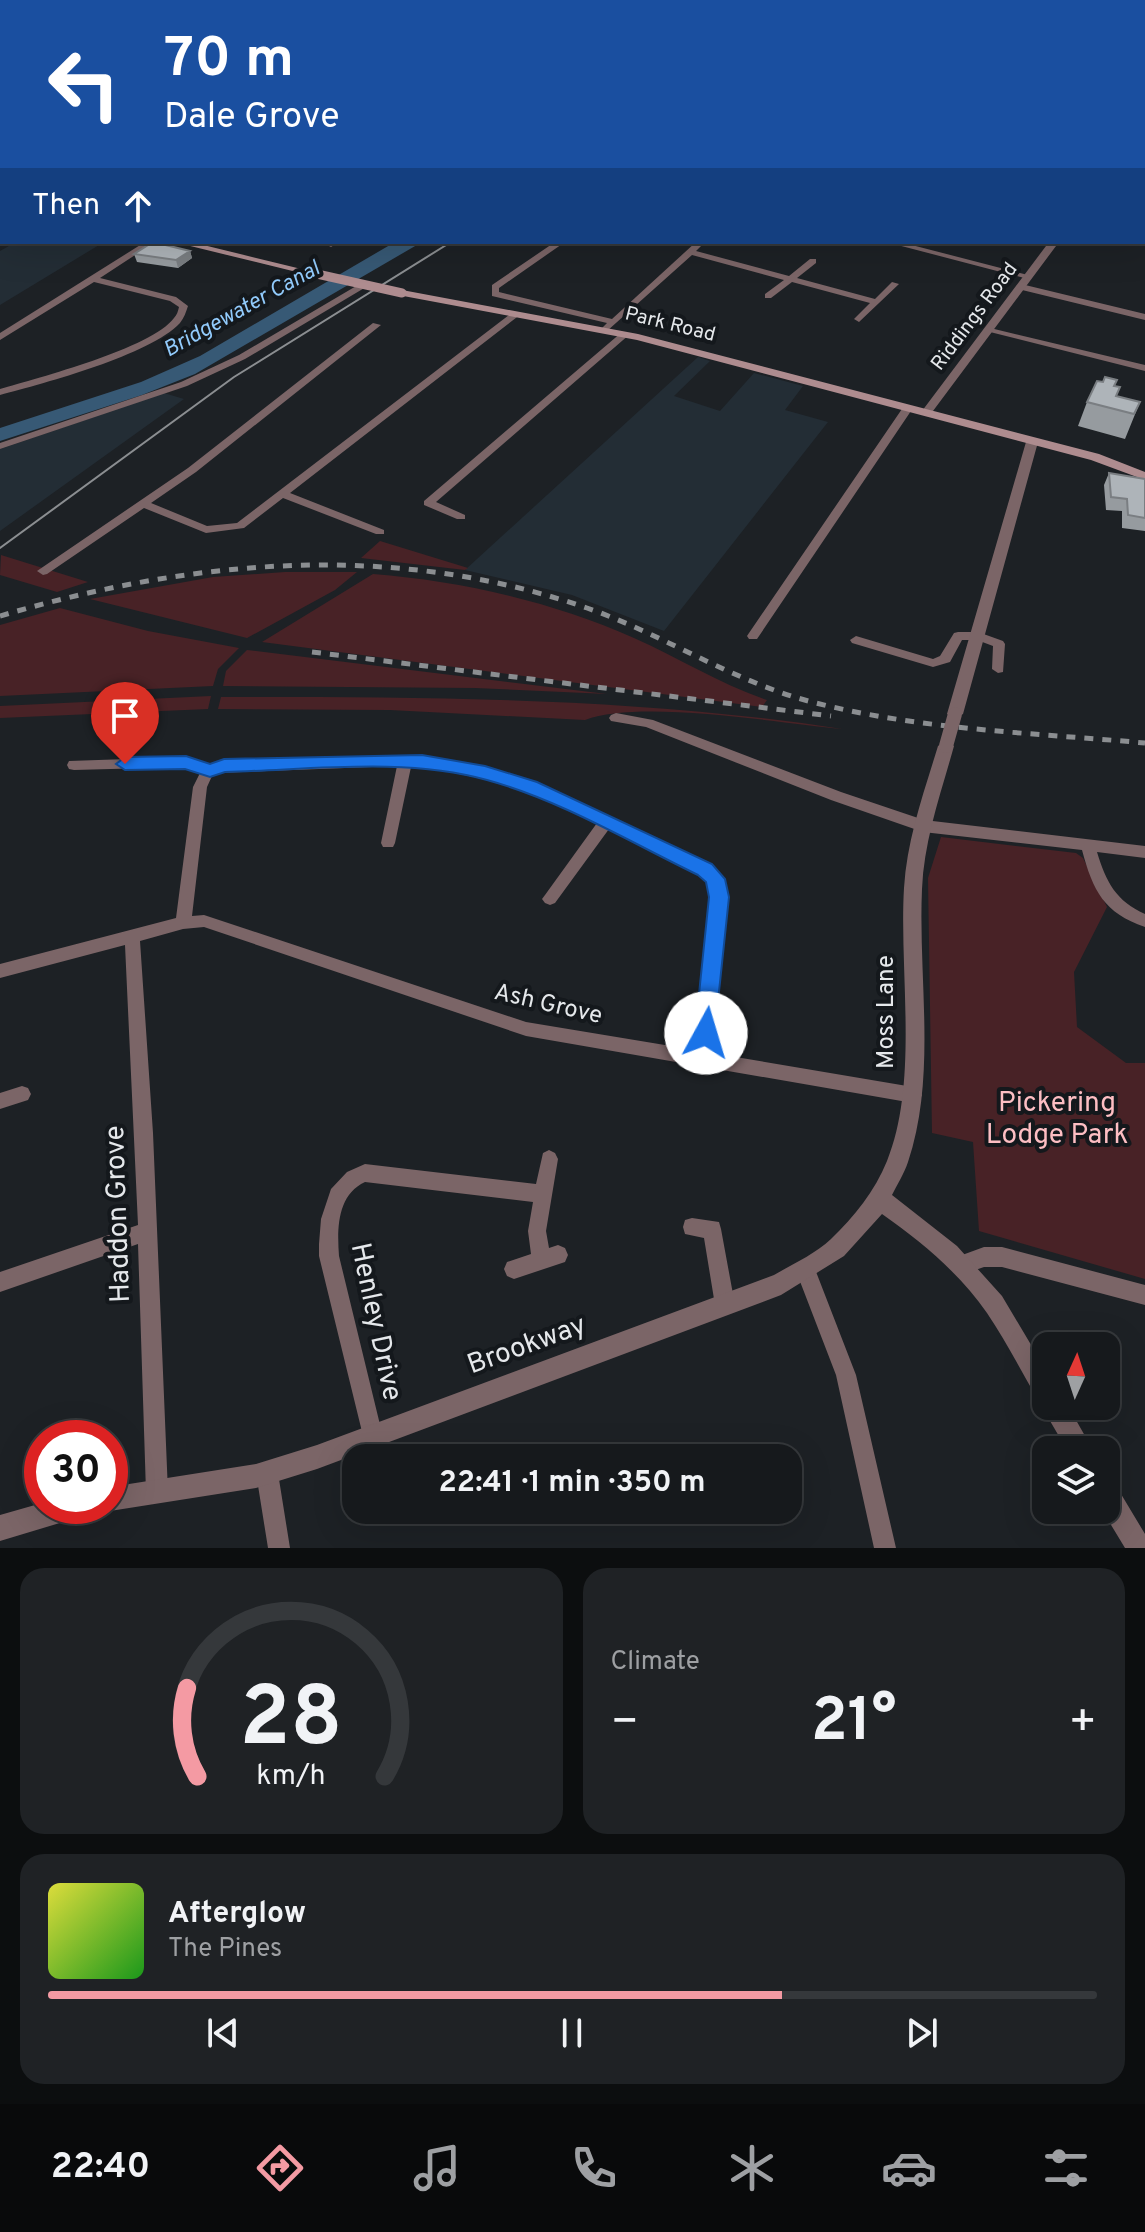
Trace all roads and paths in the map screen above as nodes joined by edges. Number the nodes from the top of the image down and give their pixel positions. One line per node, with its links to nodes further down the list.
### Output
1 (748, 0): 2 (street)
2 (756, 0)
3 (148, 244): 13 (street)
4 (188, 244): 15 (main road, Park Road, bridge)
5 (558, 244): 22 (street)
6 (699, 244): 9 (street)
7 (898, 244): 11 (street)
8 (1052, 244): 11 (street, Riddings Road)
9 (690, 252): 12 (street); 22 (street)
10 (814, 261): 12 (street)
11 (1028, 276): 16 (street, Riddings Road)
12 (791, 278): 17 (street); 18 (street)
13 (94, 279): 27 (street); 29 (street)
14 (896, 284): 18 (street)
15 (363, 285): 19 (main road, Park Road, bridge); 33 (street)
16 (1021, 287): 20 (street); 24 (street, Riddings Road)
17 (768, 296)
18 (877, 302): 21 (street)
19 (516, 314): 25 (main road, Park Road); 35 (street)
20 (1145, 317)
21 (859, 319)
22 (614, 322): 25 (street)
23 (376, 325): 36 (street)
24 (989, 329): 28 (street); 31 (street, Riddings Road)
25 (604, 330): 26 (main road, Park Road)
26 (625, 334): 30 (main road, Park Road); 37 (street)
27 (0, 337)
28 (1145, 368)
29 (0, 392)
30 (908, 408): 31 (main road, Park Road); 40 (street)
31 (926, 413): 32 (main road, Park Road)
32 (1032, 442): 34 (main road, Park Road); 41 (street, Moss Lane)
33 (0, 446)
34 (1145, 476)
35 (283, 494): 36 (street); 38 (street)
36 (143, 503): 39 (street)
37 (461, 517)
38 (380, 532)
39 (43, 571)
40 (753, 636)
41 (978, 636): 42 (street); 43 (street); 49 (street, Moss Lane, bridge)
42 (856, 640)
43 (998, 669)
44 (616, 718): 49 (street)
45 (405, 761): 47 (street); 48 (street); 50 (street)
46 (74, 765): 47 (street)
47 (210, 771): 55 (street)
48 (606, 822): 53 (street); 58 (street)
49 (923, 826): 51 (street); 60 (street, Moss Lane)
50 (388, 843)
51 (1088, 845): 52 (street); 54 (street)
52 (1145, 852)
53 (550, 899)
54 (1145, 921)
55 (183, 923): 56 (street, Ash Grove); 58 (street, Ash Grove)
56 (132, 935): 57 (street, Ash Grove); 66 (street, Haddon Grove)
57 (0, 971)
58 (703, 1060): 60 (street, Ash Grove)
59 (22, 1094): 61 (street)
60 (913, 1095): 64 (street, Moss Lane)
61 (0, 1101)
62 (549, 1159): 63 (street)
63 (543, 1194): 68 (street); 74 (street, Henley Drive)
64 (879, 1199): 67 (street); 69 (street, Moss Lane)
65 (702, 1228): 72 (street)
66 (148, 1231): 70 (street); 76 (street, Haddon Grove)
67 (961, 1265): 71 (street); 73 (street)
68 (514, 1269)
69 (806, 1271): 72 (street, Brookway); 82 (street)
70 (0, 1282)
71 (1145, 1295)
72 (725, 1305): 74 (street, Brookway)
73 (1032, 1368)
74 (372, 1437): 75 (street, Brookway)
75 (267, 1473): 76 (street, Brookway); 81 (street)
76 (157, 1492): 77 (street, Brookway)
77 (128, 1496)
78 (1120, 1516): 83 (street)
79 (24, 1521): 80 (street)
80 (0, 1528)
81 (279, 1548)
82 (885, 1548)
83 (1139, 1548)

